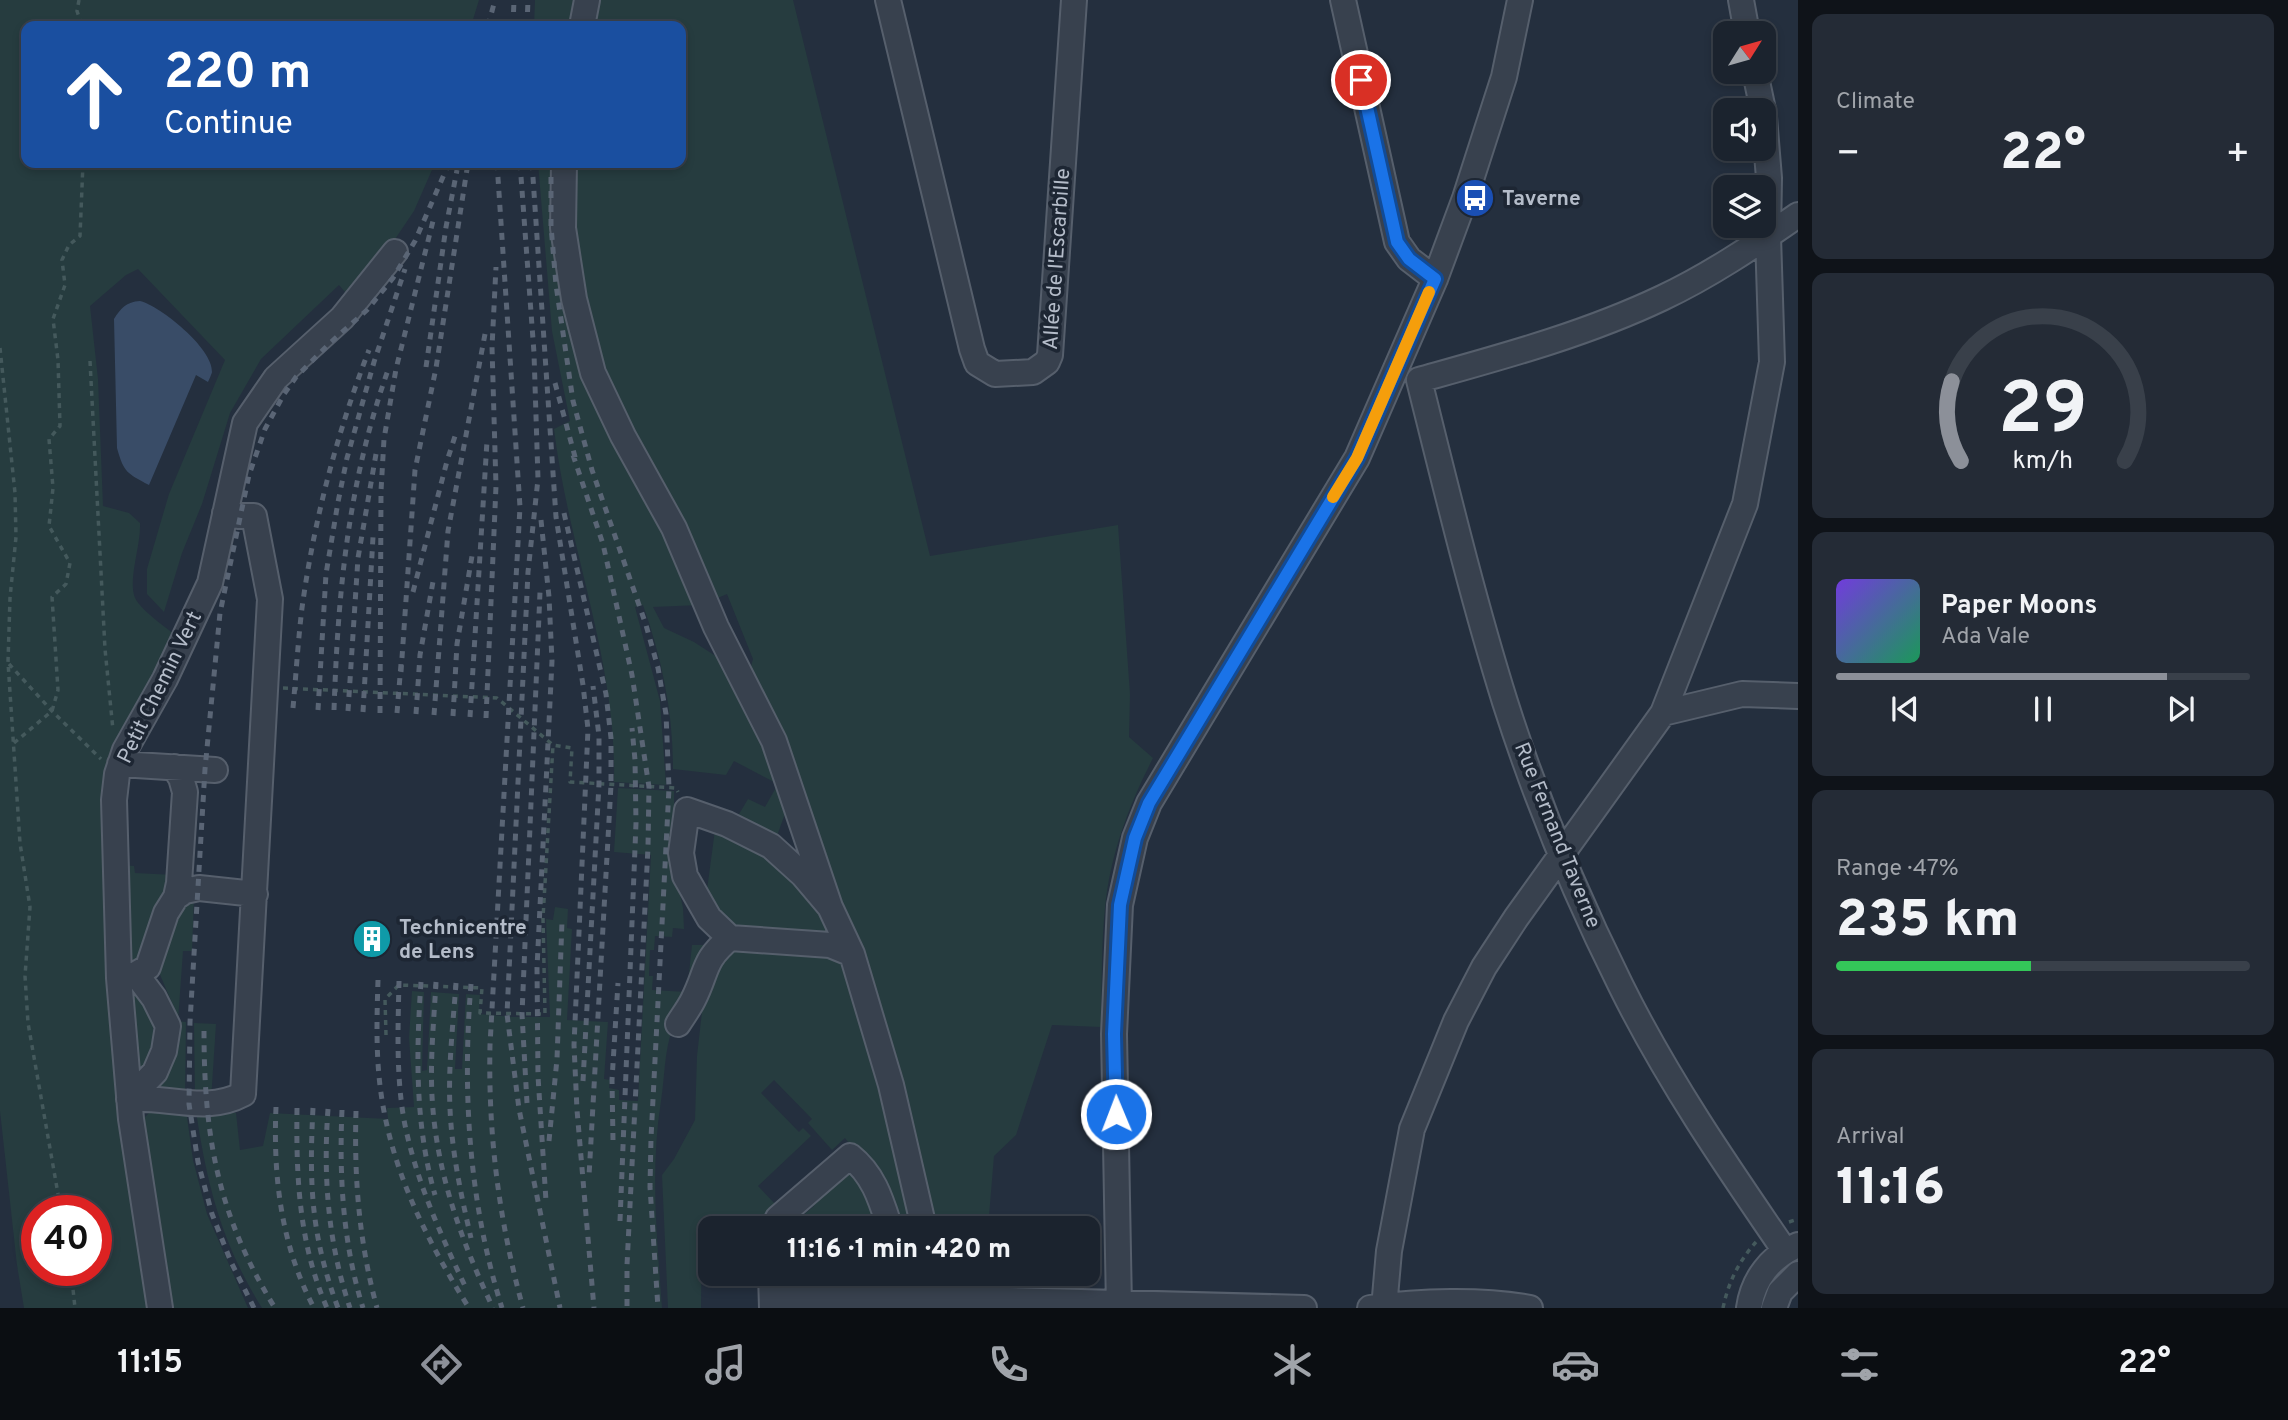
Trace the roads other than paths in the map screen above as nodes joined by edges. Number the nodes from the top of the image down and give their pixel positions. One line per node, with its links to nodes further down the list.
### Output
1 (587, 0): 7 (street)
2 (888, 0): 3 (street, Allée de l'Escarbille)
3 (1074, 0)
4 (1343, 0): 15 (street)
5 (1520, 0): 15 (street)
6 (1741, 0): 8 (street)
7 (583, 21)
8 (1745, 21)
9 (564, 168): 27 (street)
10 (1798, 215): 11 (street)
11 (1776, 230)
12 (1765, 238): 17 (street)
13 (1768, 238): 20 (street)
14 (395, 252): 18 (street, Petit Chemin Vert)
15 (1435, 279): 16 (street)
16 (1397, 368): 17 (street); 42 (street)
17 (1419, 380): 24 (street, Rue Fernand Taverne)
18 (225, 513): 22 (street, Petit Chemin Vert); 25 (street)
19 (1798, 696): 20 (street)
20 (1663, 713): 24 (street)
21 (174, 767): 22 (street); 23 (street); 26 (street)
22 (118, 769): 30 (street, Petit Chemin Vert)
23 (215, 770)
24 (1561, 855): 36 (street, Rue Fernand Taverne); 43 (street)
25 (255, 894): 26 (street); 32 (street)
26 (176, 897): 30 (street)
27 (830, 907): 28 (street); 29 (street)
28 (730, 938): 29 (street); 31 (street)
29 (852, 954): 35 (street)
30 (128, 976): 32 (street, Petit Chemin Vert); 32 (street)
31 (678, 1024)
32 (129, 1099): 44 (street, Petit Chemin Vert)
33 (780, 1216): 34 (street)
34 (886, 1216)
35 (921, 1216)
36 (1794, 1251): 47 (street)
37 (1798, 1274): 48 (street)
38 (934, 1286): 39 (street)
39 (936, 1299): 41 (street); 42 (street)
40 (772, 1303): 41 (street)
41 (893, 1303)
42 (1119, 1305): 45 (street)
43 (1379, 1307): 46 (street)
44 (160, 1308)
45 (1304, 1308)
46 (1530, 1308)
47 (1749, 1308)
48 (1774, 1308)

